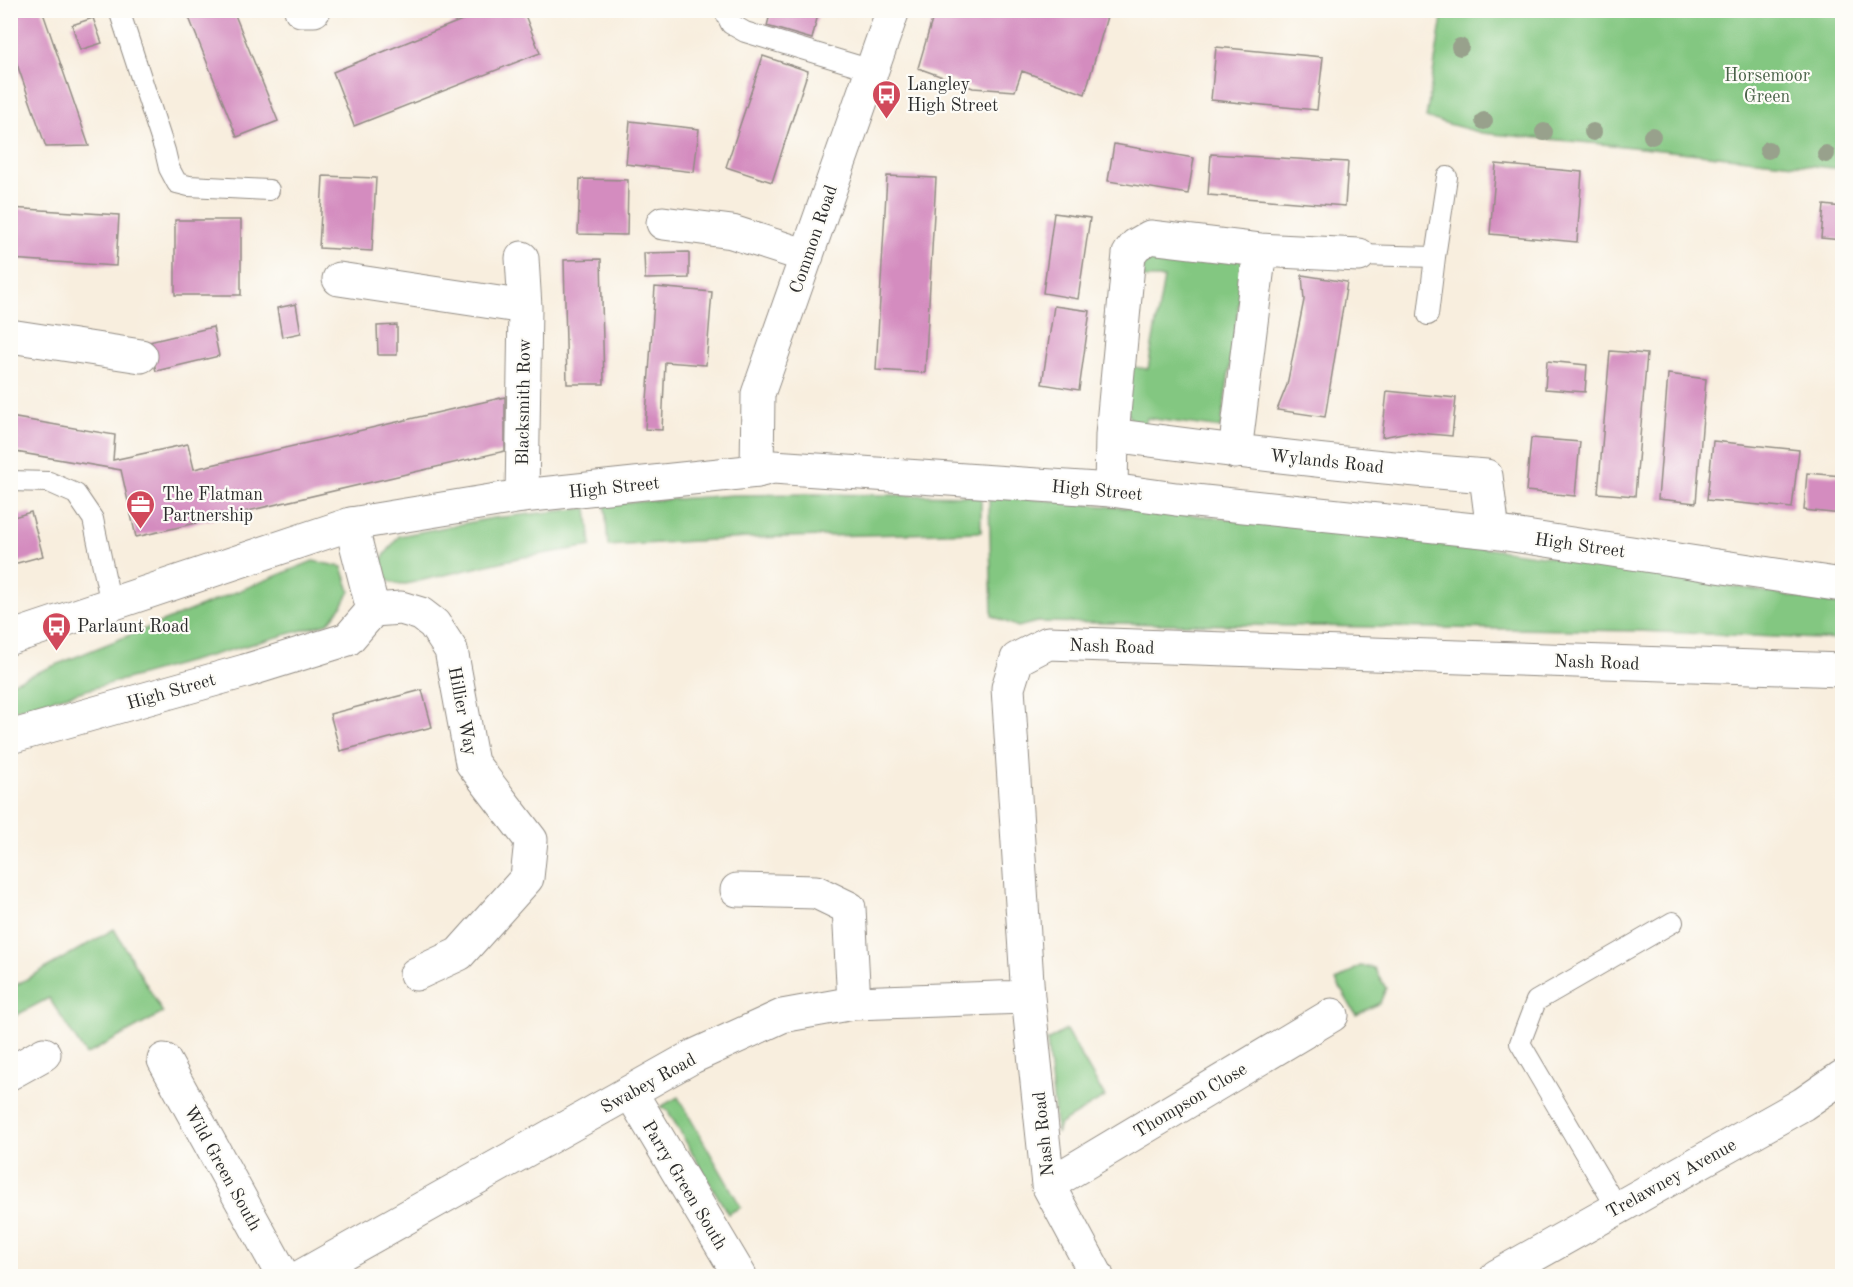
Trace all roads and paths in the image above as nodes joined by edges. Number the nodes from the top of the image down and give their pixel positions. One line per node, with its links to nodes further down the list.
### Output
1 (119, 10): 8 (lane)
2 (301, 10): 3 (street)
3 (314, 10)
4 (724, 10): 6 (lane)
5 (893, 10): 6 (street, Common Road)
6 (872, 70): 12 (street, Common Road)
7 (1447, 177): 13 (lane)
8 (269, 190)
9 (663, 223): 12 (street)
10 (1260, 250): 11 (street); 20 (street); 21 (street)
11 (1359, 255): 13 (lane)
12 (807, 256): 22 (street, Common Road)
13 (1435, 257): 17 (lane)
14 (522, 258): 16 (street, Blacksmith Row)
15 (339, 279): 16 (street)
16 (525, 307): 25 (street, Blacksmith Row)
17 (1428, 315)
18 (10, 336): 19 (street)
19 (141, 356)
20 (1112, 435): 21 (street, Wylands Road); 24 (street)
21 (1235, 452): 27 (street, Wylands Road)
22 (756, 471): 24 (street, High Street); 25 (street, High Street)
23 (10, 481): 29 (lane)
24 (1111, 490): 27 (street, High Street)
25 (522, 496): 26 (street, High Street)
26 (351, 524): 29 (street, High Street); 30 (street)
27 (1493, 532): 28 (street, High Street)
28 (1842, 585)
29 (111, 604): 31 (street, High Street)
30 (373, 610): 33 (street, High Street); 36 (street, Hillier Way)
31 (10, 638)
32 (1842, 670): 37 (street, Nash Road)
33 (10, 737)
34 (737, 890): 38 (street)
35 (1673, 922): 46 (lane)
36 (416, 974)
37 (1028, 997): 38 (street, Swabey Road); 45 (street, Nash Road)
38 (854, 1004): 44 (street, Swabey Road)
39 (1332, 1015): 45 (street, Thompson Close)
40 (44, 1054): 42 (street)
41 (164, 1060): 47 (street, Wild Green South)
42 (10, 1073)
43 (1842, 1077): 46 (street, Trelawney Avenue)
44 (631, 1093): 48 (street, Swabey Road); 49 (street, Parry Green South)
45 (1048, 1185): 50 (street, Nash Road)
46 (1617, 1208): 51 (street, Trelawney Avenue)
47 (283, 1276)
48 (302, 1276)
49 (740, 1276)
50 (1097, 1276)
51 (1497, 1276)

